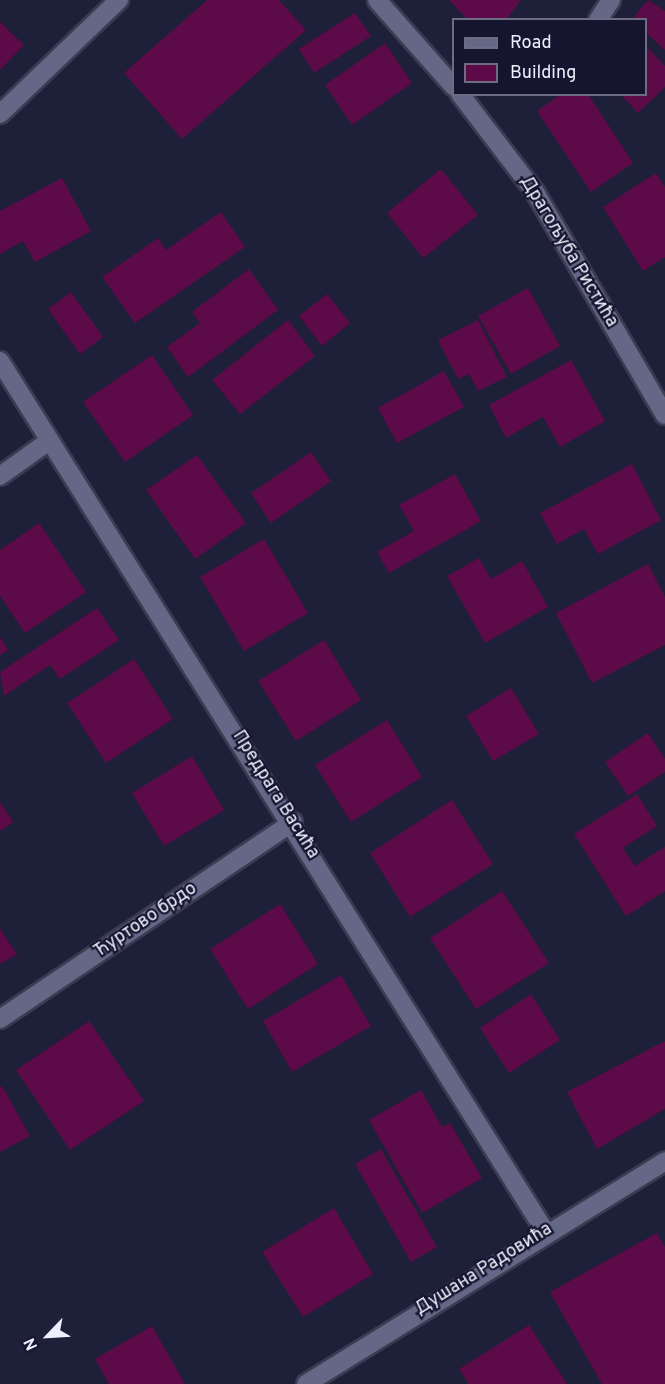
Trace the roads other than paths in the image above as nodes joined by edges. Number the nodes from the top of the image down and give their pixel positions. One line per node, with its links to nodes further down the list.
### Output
1 (119, 0): 7 (street)
2 (378, 0): 5 (street)
3 (611, 0): 4 (street)
4 (599, 18)
5 (452, 86)
6 (462, 96): 9 (street, Драгољуба Ристића)
7 (0, 114)
8 (0, 362): 10 (street, Предрага Васића)
9 (665, 416)
10 (49, 441): 11 (street); 12 (street, Предрага Васића)
11 (0, 476)
12 (293, 822): 13 (street, Ћуртово брдо); 15 (street, Предрага Васића)
13 (0, 1019)
14 (665, 1161): 15 (street, Душана Радовића)
15 (545, 1231): 16 (street, Душана Радовића)
16 (306, 1384)

